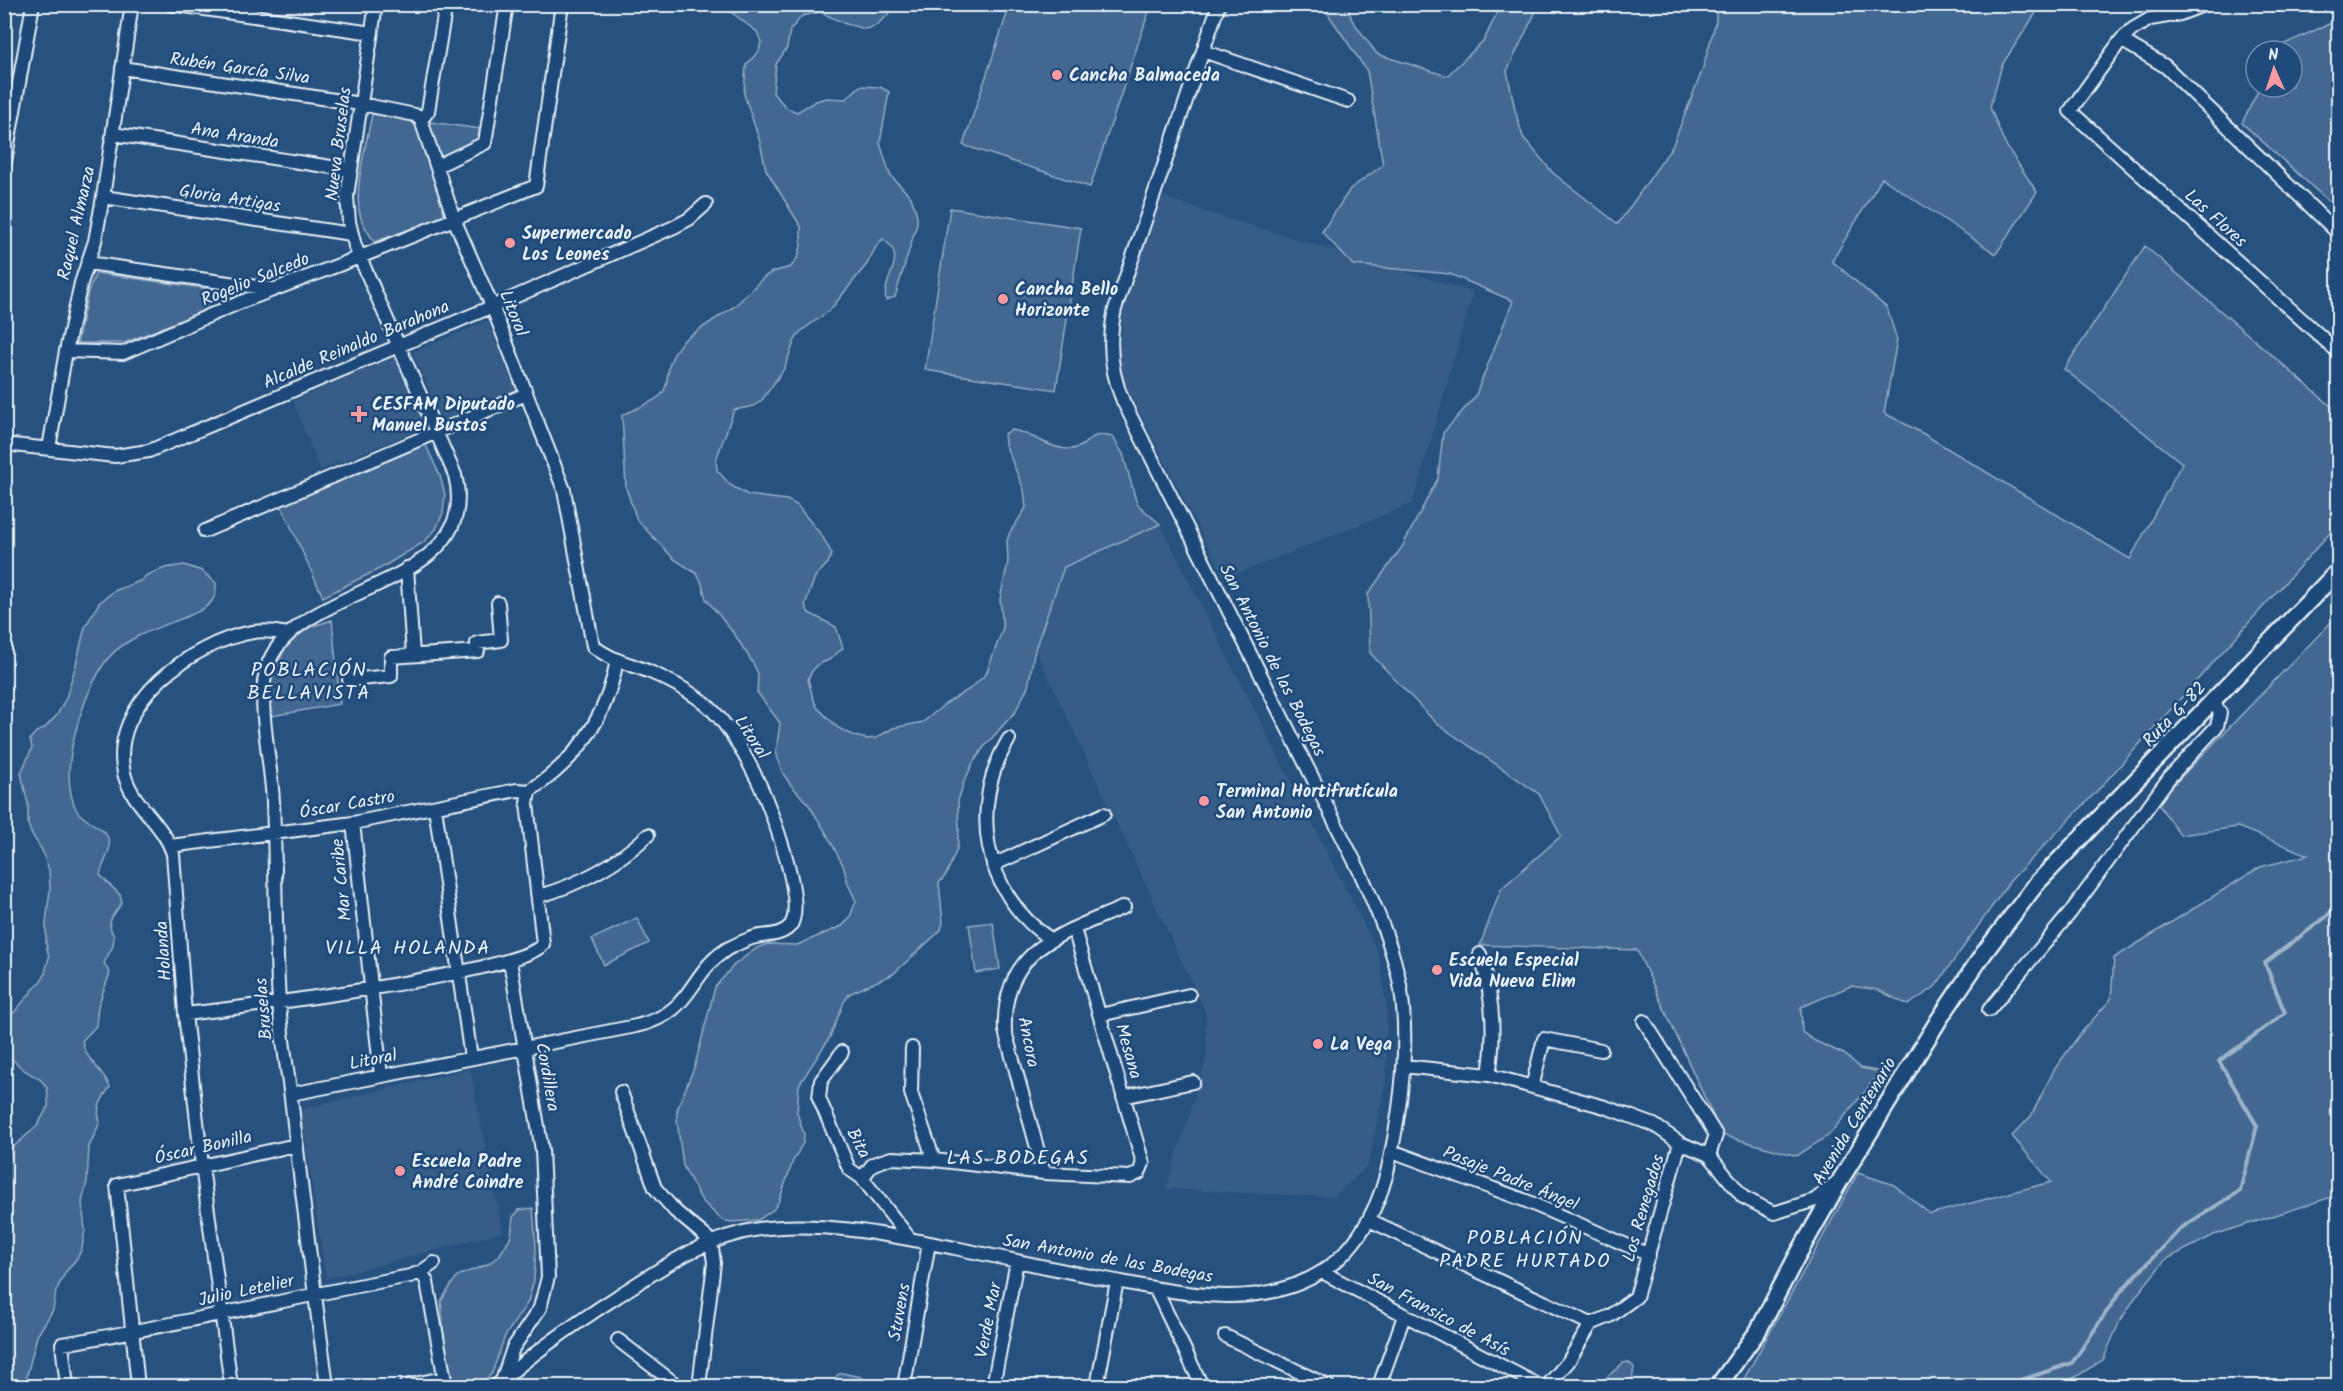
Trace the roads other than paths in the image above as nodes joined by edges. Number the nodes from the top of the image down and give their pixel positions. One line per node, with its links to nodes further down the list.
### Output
1 (33, 4): 19 (street)
2 (132, 4): 13 (street, Raquel Almarza)
3 (170, 4): 10 (street)
4 (376, 4): 10 (street, Nueva Bruselas)
5 (446, 4): 16 (street)
6 (507, 4): 18 (street)
7 (562, 4): 23 (street, Rogelio Salcedo)
8 (1219, 4): 12 (street, San Antonio de las Bodegas)
9 (2206, 4): 11 (street)
10 (372, 33): 15 (street, Nueva Bruselas)
11 (2121, 40): 24 (street); 32 (street, Las Flores)
12 (1203, 51): 14 (street); 75 (street, San Antonio de las Bodegas)
13 (122, 68): 15 (street, Rubén García Silva); 17 (street, Raquel Almarza)
14 (1348, 101)
15 (361, 104): 16 (street, Rubén García Silva); 20 (street, Nueva Bruselas)
16 (421, 120): 18 (street, Litoral)
17 (112, 134): 20 (street, Ana Aranda); 21 (street, Raquel Almarza)
18 (437, 166): 23 (street, Litoral)
19 (4, 167)
20 (351, 170): 25 (street, Nueva Bruselas)
21 (103, 197): 25 (street, Gloria Artigas); 27 (street, Raquel Almarza)
22 (706, 204): 29 (street, Alcalde Reinaldo Barahona)
23 (454, 219): 26 (street, Rogelio Salcedo); 29 (street, Litoral)
24 (2338, 232)
25 (351, 234): 26 (street, Nueva Bruselas)
26 (360, 257): 28 (street, Rogelio Salcedo); 30 (street, Nueva Bruselas)
27 (88, 263): 28 (street); 31 (street, Raquel Almarza)
28 (274, 290): 31 (street, Rogelio Salcedo)
29 (492, 306): 30 (street, Alcalde Reinaldo Barahona); 33 (street, Litoral)
30 (398, 345): 34 (street, Nueva Bruselas); 36 (street, Alcalde Reinaldo Barahona)
31 (66, 351): 36 (street, Raquel Almarza)
32 (2338, 352)
33 (526, 394): 34 (street); 43 (street, Litoral)
34 (435, 433): 37 (street); 38 (street, Nueva Bruselas)
35 (4, 444): 36 (street, Alcalde Reinaldo Barahona)
36 (49, 448)
37 (205, 531)
38 (407, 568): 41 (street, Nueva Bruselas); 42 (street)
39 (2338, 571): 45 (main road, Ruta G-82)
40 (498, 603): 42 (street)
41 (289, 634): 51 (street, Bruselas); 53 (street, Holanda)
42 (413, 655): 44 (street)
43 (617, 660): 47 (street); 70 (street, Litoral)
44 (349, 680)
45 (2213, 701): 55 (main road, Ruta G-82); 66 (street)
46 (1009, 739): 54 (street)
47 (529, 791): 48 (street, Óscar Castro); 56 (street)
48 (435, 807): 50 (street, Óscar Castro); 62 (street)
49 (1104, 814): 54 (street)
50 (353, 823): 51 (street, Óscar Castro); 63 (street, Mar Caribe)
51 (275, 834): 53 (street, Óscar Castro); 65 (street, Bruselas)
52 (648, 835): 56 (street)
53 (170, 846): 67 (street, Holanda)
54 (993, 865): 59 (street)
55 (2037, 884): 91 (main road, Avenida Centenario)
56 (539, 896): 61 (street)
57 (1124, 907): 58 (street, Ancora)
58 (1074, 929): 59 (street, Ancora); 68 (street, Mesana)
59 (1050, 939): 89 (street, Ancora)
60 (1480, 954): 76 (street)
61 (510, 961): 62 (street); 70 (street, Cordillera)
62 (459, 971): 63 (street); 74 (street)
63 (372, 989): 65 (street); 77 (street, Mar Caribe)
64 (1189, 995): 68 (street)
65 (279, 1004): 67 (street); 81 (street, Bruselas)
66 (1989, 1010)
67 (185, 1014): 88 (street, Holanda)
68 (1100, 1015): 82 (street, Mesana)
69 (1644, 1021): 86 (street)
70 (525, 1048): 74 (street, Litoral); 111 (street, Cordillera)
71 (912, 1048): 87 (street)
72 (1601, 1050): 79 (street)
73 (842, 1052): 90 (street, Bita)
74 (471, 1058): 77 (street, Litoral)
75 (1403, 1066): 76 (street); 85 (street, San Antonio de las Bodegas)
76 (1489, 1075): 79 (street)
77 (381, 1076): 81 (street, Litoral)
78 (1193, 1082): 82 (street)
79 (1532, 1087): 83 (street)
80 (621, 1092): 94 (street)
81 (291, 1094): 84 (street, Bruselas)
82 (1123, 1097): 89 (street, Mesana)
83 (1680, 1143): 86 (street); 96 (street, Los Renegados)
84 (296, 1144): 88 (street, Óscar Bonilla); 103 (street, Bruselas)
85 (1392, 1151): 92 (street, San Antonio de las Bodegas); 96 (street, Pasaje Padre Ángel)
86 (1709, 1155): 91 (street)
87 (934, 1161): 89 (street); 90 (street)
88 (202, 1166): 104 (street, Holanda); 107 (street, Óscar Bonilla)
89 (1044, 1173)
90 (862, 1178): 93 (street, Bita)
91 (1841, 1179): 127 (main road, Avenida Centenario)
92 (1369, 1220): 100 (street, San Antonio de las Bodegas); 106 (street)
93 (910, 1239): 94 (street, San Antonio de las Bodegas); 95 (street, San Antonio de las Bodegas)
94 (711, 1242): 111 (street, San Antonio de las Bodegas); 118 (street)
95 (929, 1243): 97 (street, San Antonio de las Bodegas); 119 (street, Stuvens)
96 (1649, 1255): 106 (street, Los Renegados)
97 (1017, 1261): 101 (street, San Antonio de las Bodegas); 120 (street, Verde Mar)
98 (434, 1263): 99 (street, Julio Letelier)
99 (421, 1272): 103 (street, Julio Letelier); 110 (street)
100 (1322, 1272): 102 (street, San Antonio de las Bodegas); 105 (street, San Fransico de Asís)
101 (1116, 1281): 102 (street, San Antonio de las Bodegas); 121 (street)
102 (1155, 1288): 122 (street)
103 (315, 1293): 104 (street, Julio Letelier); 115 (street, Bruselas)
104 (221, 1314): 107 (street, Julio Letelier); 114 (street, Holanda)
105 (1404, 1316): 124 (street); 125 (street, San Fransico de Asís)
106 (1592, 1324): 126 (street, Los Renegados)
107 (132, 1333): 112 (street, Julio Letelier); 113 (street)
108 (1225, 1336): 123 (street)
109 (618, 1340): 117 (street)
110 (445, 1382): 116 (street)
111 (502, 1385)
112 (67, 1386)
113 (138, 1386)
114 (231, 1386)
115 (327, 1386)
116 (405, 1386)
117 (678, 1386)
118 (699, 1386)
119 (904, 1386)
120 (993, 1386)
121 (1097, 1386)
122 (1201, 1386)
123 (1328, 1386)
124 (1378, 1386)
125 (1540, 1386)
126 (1547, 1386)
127 (1718, 1386)

